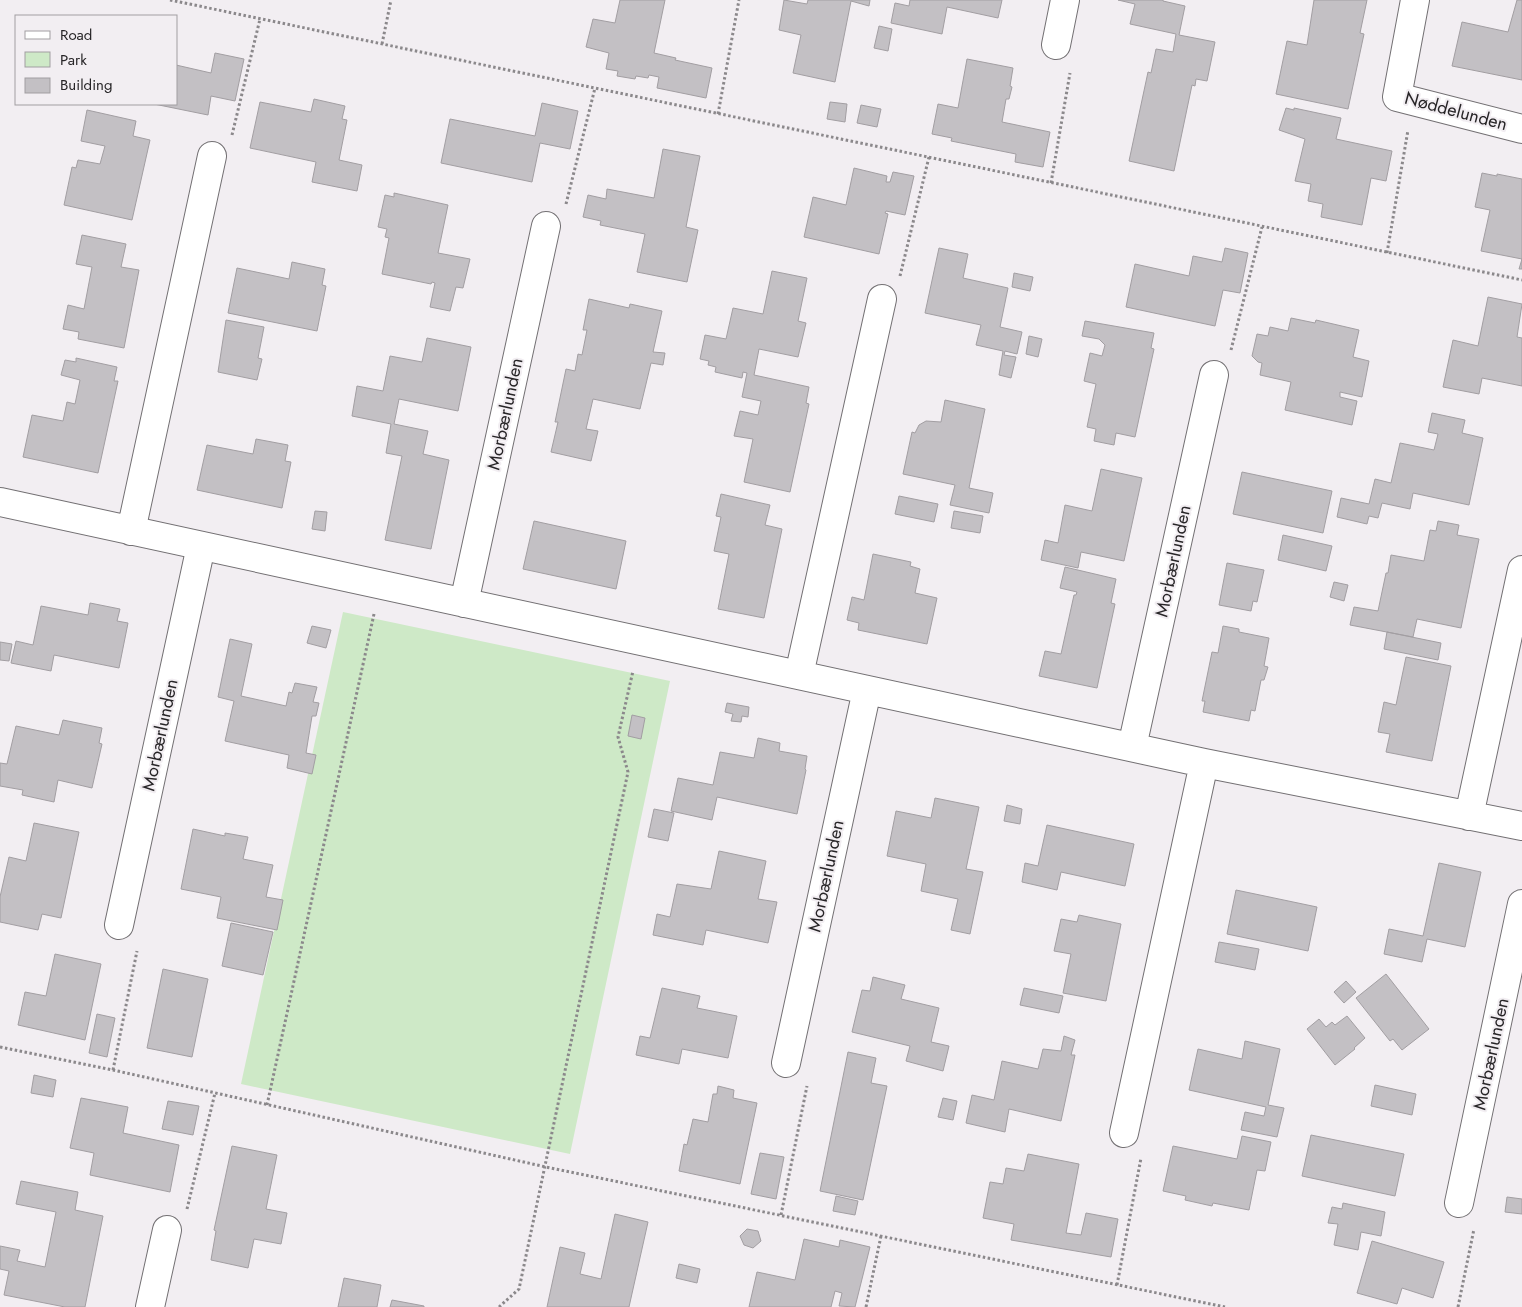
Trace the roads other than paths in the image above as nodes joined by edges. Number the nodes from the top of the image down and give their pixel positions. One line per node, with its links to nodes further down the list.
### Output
1 (1065, 0): 3 (street)
2 (1415, 0): 4 (street, Nøddelunden)
3 (1056, 45)
4 (1522, 129)
5 (212, 156): 10 (street)
6 (546, 226): 13 (street, Morbærlunden)
7 (882, 299): 14 (street)
8 (1214, 374): 16 (street, Morbærlunden)
9 (0, 502): 10 (street)
10 (131, 531): 11 (street)
11 (202, 546): 13 (street); 21 (street, Morbærlunden)
12 (1522, 570): 18 (street)
13 (464, 603): 14 (street)
14 (799, 675): 15 (street)
15 (867, 690): 16 (street); 22 (street, Morbærlunden)
16 (1132, 747): 17 (street)
17 (1204, 762): 18 (street); 23 (street)
18 (1469, 816): 19 (street)
19 (1522, 826)
20 (1522, 904): 24 (street, Morbærlunden)
21 (119, 925)
22 (786, 1063)
23 (1124, 1133)
24 (1459, 1203)
25 (167, 1230): 26 (street)
26 (150, 1307)

